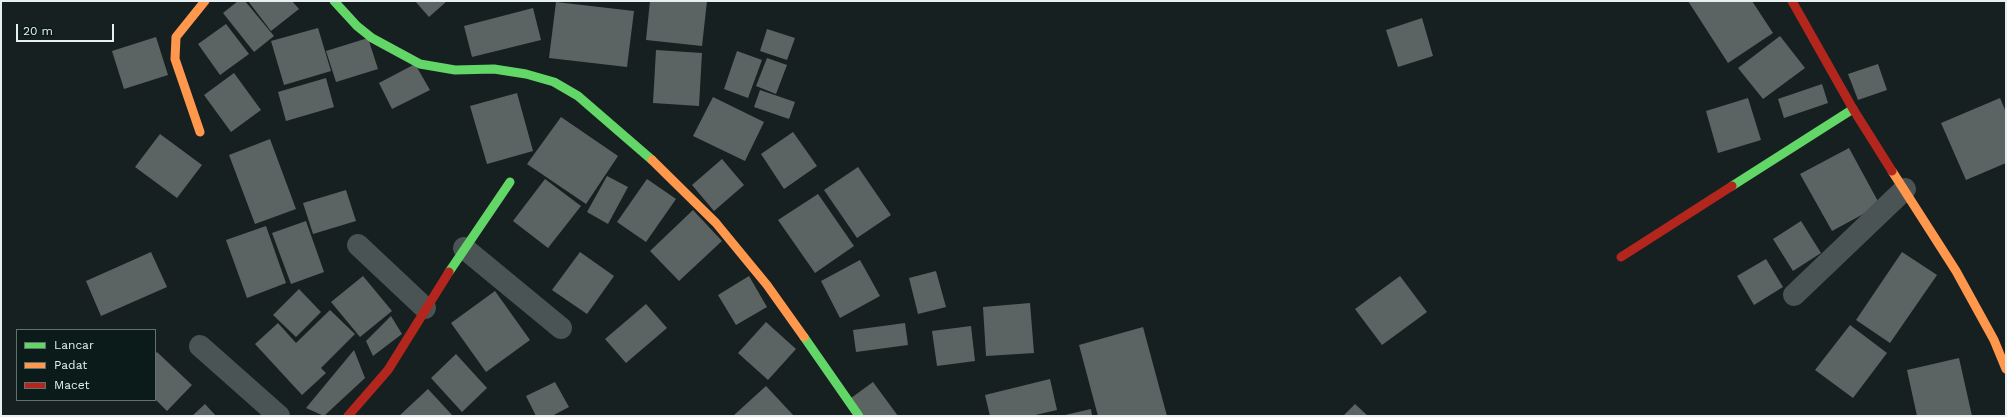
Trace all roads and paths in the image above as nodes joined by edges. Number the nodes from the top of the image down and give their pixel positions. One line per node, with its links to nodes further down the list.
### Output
1 (205, 1): 5 (street)
2 (334, 1): 18 (street)
3 (1792, 1): 4 (street)
4 (1854, 109): 7 (street); 10 (street)
5 (200, 132)
6 (510, 182): 9 (street)
7 (1905, 189): 11 (street); 15 (street)
8 (358, 244): 12 (street)
9 (464, 248): 12 (street); 13 (street)
10 (1621, 257)
11 (1794, 295)
12 (425, 308): 17 (street)
13 (561, 328)
14 (200, 346): 16 (street)
15 (2006, 369)
16 (279, 416)
17 (348, 416)
18 (859, 416)

